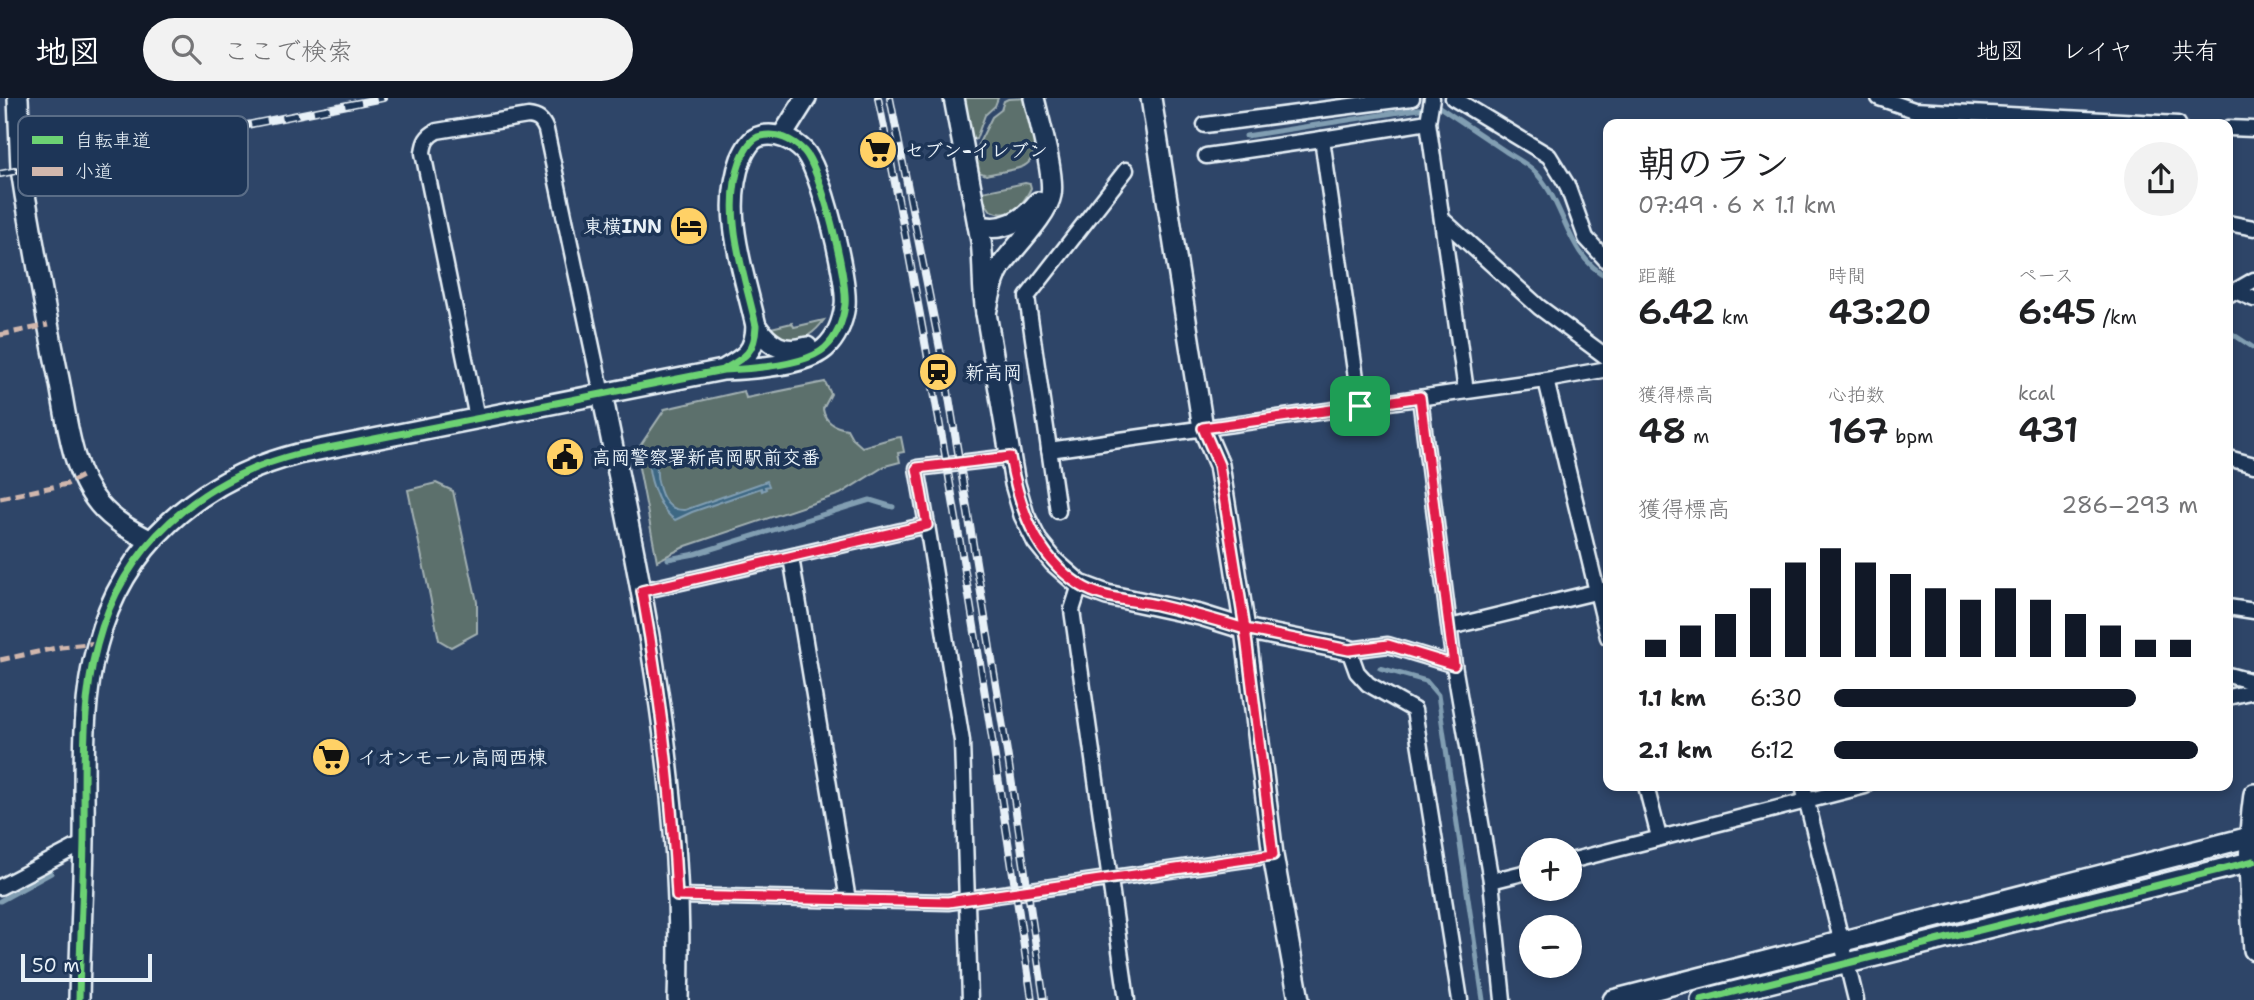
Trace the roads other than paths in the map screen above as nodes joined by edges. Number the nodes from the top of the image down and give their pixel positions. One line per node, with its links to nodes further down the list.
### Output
1 (18, 98): 12 (street)
2 (806, 98): 18 (street)
3 (954, 98): 26 (street)
4 (1034, 98): 22 (street)
5 (1151, 98): 45 (street)
6 (1412, 98): 10 (street)
7 (1432, 98): 14 (street)
8 (1453, 98): 28 (street)
9 (1879, 98): 13 (street)
10 (1370, 101): 11 (street)
11 (1334, 103): 15 (street)
12 (19, 116)
13 (2084, 119)
14 (1428, 121): 19 (street); 24 (street)
15 (1205, 125)
16 (2233, 128): 17 (street)
17 (2254, 129)
18 (782, 136): 34 (street); 35 (street)
19 (1322, 139): 20 (street); 43 (street)
20 (1206, 156)
21 (1126, 170): 46 (street)
22 (1050, 175): 26 (street); 33 (street)
23 (25, 196): 52 (street)
24 (1442, 219): 36 (street); 40 (street)
25 (2233, 224): 27 (street)
26 (978, 225): 33 (street)
27 (2254, 228)
28 (1603, 257)
29 (2254, 280): 30 (street)
30 (2233, 292)
31 (2233, 294): 32 (street)
32 (2254, 299)
33 (986, 313): 47 (street)
34 (756, 326): 35 (street); 37 (street)
35 (836, 332): 37 (street)
36 (1603, 354)
37 (723, 370): 41 (street)
38 (1603, 370): 39 (street)
39 (1546, 380): 40 (street); 56 (street)
40 (1465, 391): 42 (street)
41 (602, 394): 44 (street); 44 (street); 55 (street)
42 (1420, 397): 43 (street); 59 (street)
43 (1360, 406): 45 (street)
44 (477, 418): 52 (street)
45 (1203, 428): 46 (street); 60 (street)
46 (1049, 450): 50 (street)
47 (1010, 457): 51 (street); 54 (street)
48 (2233, 459): 49 (street)
49 (2254, 465)
50 (1058, 511)
51 (927, 525): 53 (street); 83 (street)
52 (151, 541): 74 (street)
53 (791, 557): 55 (street); 84 (street)
54 (1080, 585): 60 (street); 79 (street)
55 (642, 591): 82 (street)
56 (1603, 591): 59 (street)
57 (2233, 608): 58 (street)
58 (2254, 611)
59 (1450, 627): 62 (street)
60 (1245, 629): 61 (street); 75 (street)
61 (1349, 650): 62 (street); 93 (street)
62 (1454, 665): 80 (street)
63 (2233, 676): 64 (street)
64 (2254, 682)
65 (2254, 691): 66 (street)
66 (2233, 696)
67 (1647, 791): 73 (street)
68 (1804, 791): 71 (street)
69 (1847, 791): 71 (street)
70 (2254, 794): 72 (street)
71 (1807, 802): 73 (street); 85 (street)
72 (2251, 836): 77 (street); 85 (street)
73 (1659, 837): 76 (street)
74 (84, 843): 81 (street); 88 (street)
75 (1273, 855): 79 (street); 92 (street)
76 (1582, 858)
77 (2251, 862): 86 (street); 87 (street)
78 (1519, 874): 80 (street)
79 (1109, 880): 83 (street); 91 (street)
80 (1491, 881): 94 (street)
81 (0, 887)
82 (677, 896): 84 (street); 89 (street)
83 (967, 899): 84 (street); 90 (street)
84 (848, 900)
85 (1841, 942): 87 (street); 95 (street)
86 (2254, 950)
87 (1846, 964): 96 (street); 97 (street)
88 (79, 1000)
89 (678, 1000)
90 (970, 1000)
91 (1126, 1000)
92 (1299, 1000)
93 (1460, 1000)
94 (1503, 1000)
95 (1613, 1000)
96 (1702, 1000)
97 (1856, 1000)

